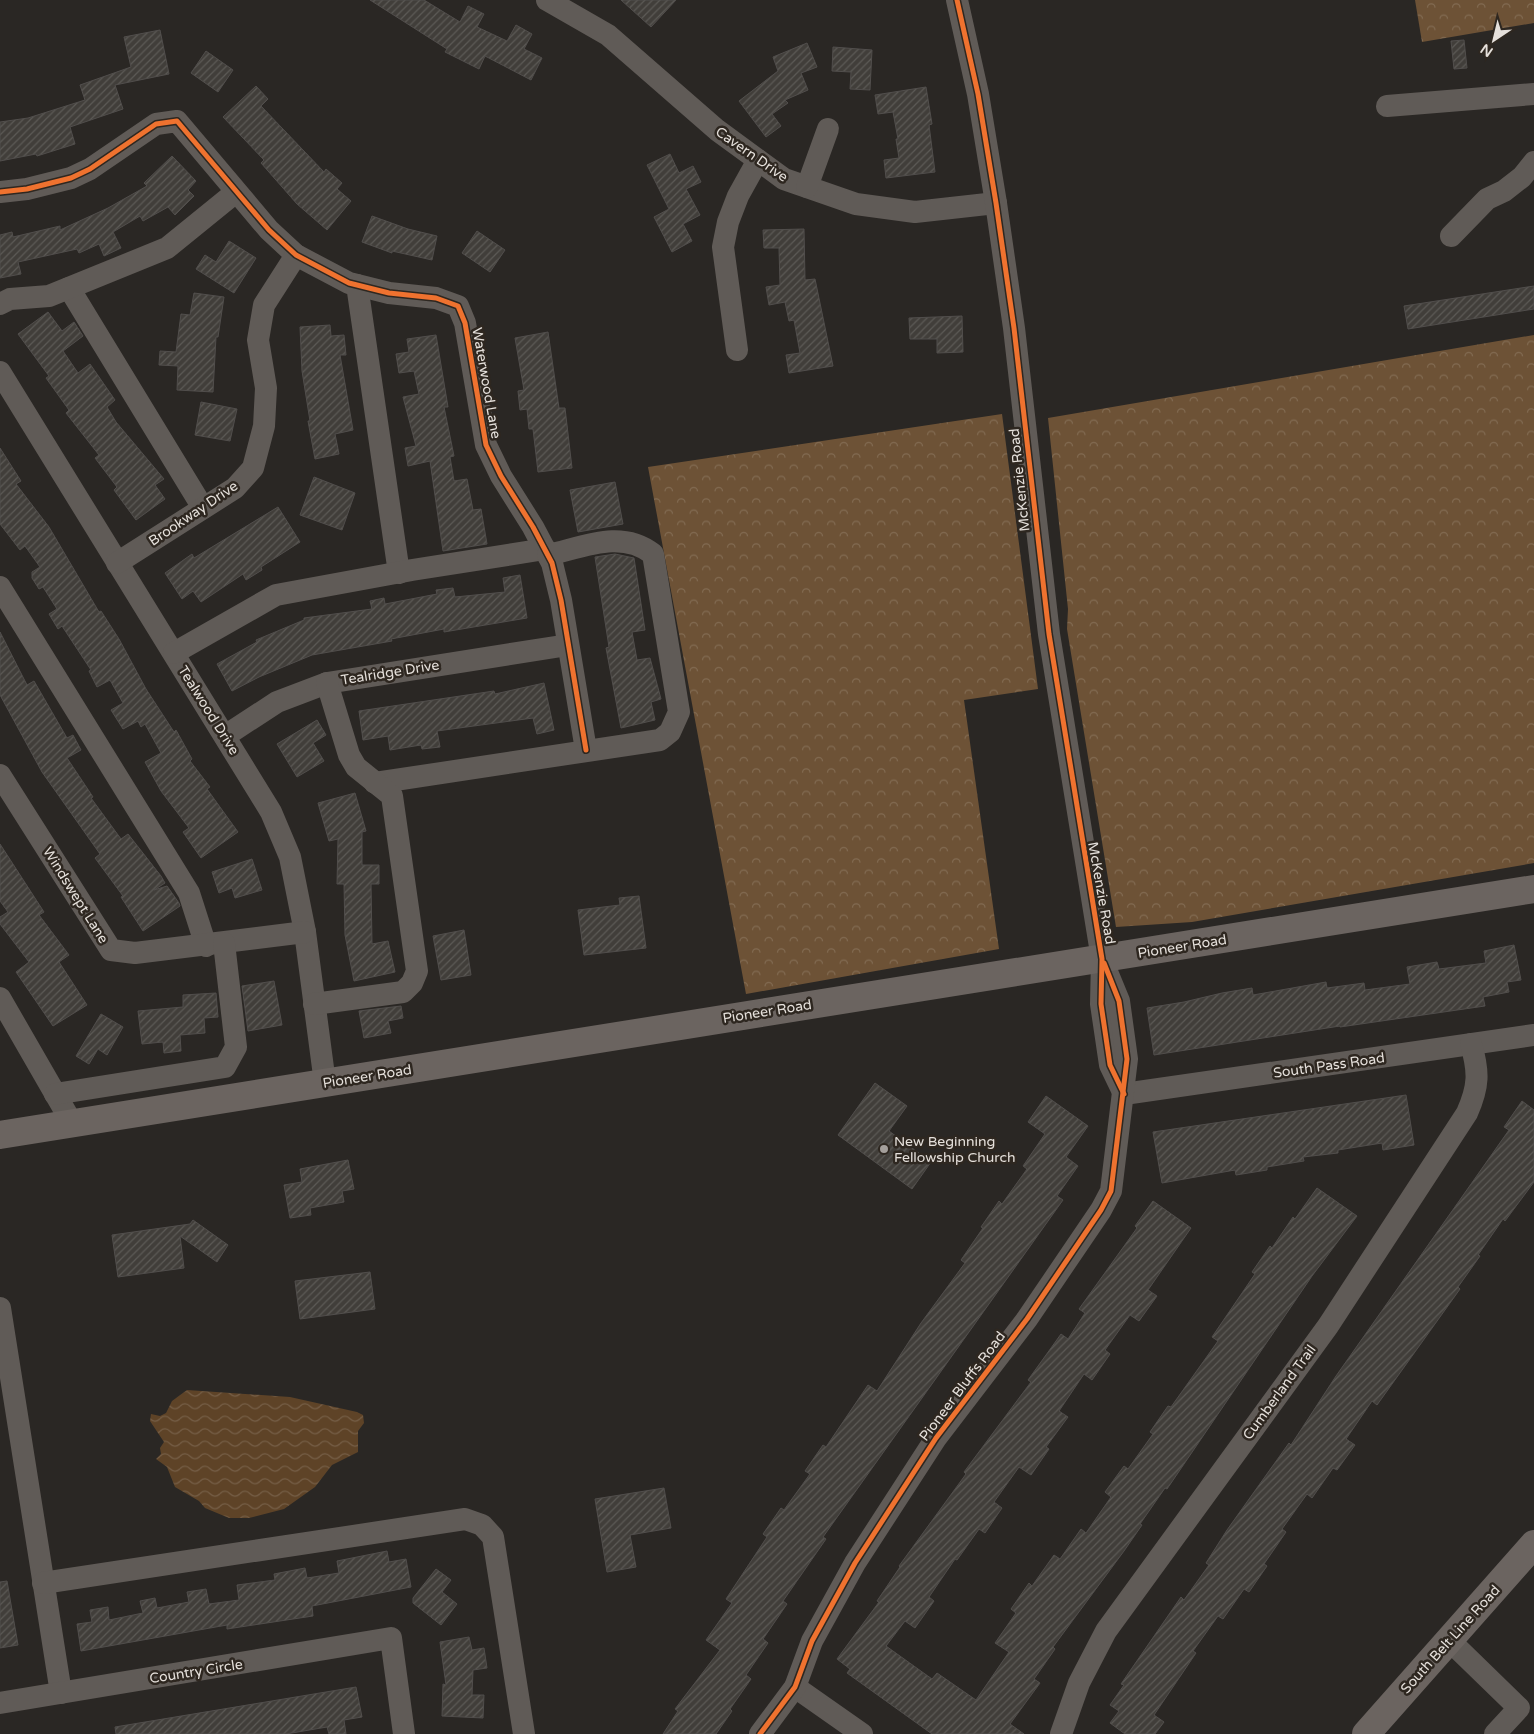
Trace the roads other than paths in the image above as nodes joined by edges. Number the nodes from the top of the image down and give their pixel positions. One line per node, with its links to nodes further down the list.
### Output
1 (957, 0): 11 (street, McKenzie Road)
2 (559, 3): 6 (street, Cavern Drive)
3 (1534, 94): 4 (street)
4 (1387, 106)
5 (828, 129): 8 (street)
6 (758, 160): 8 (street, Cavern Drive); 17 (street)
7 (1534, 162): 12 (street)
8 (807, 187): 11 (street, Cavern Drive)
9 (0, 192): 10 (street, Waterwood Lane)
10 (236, 192): 13 (street, Waterwood Lane); 15 (street)
11 (996, 203): 34 (street, McKenzie Road)
12 (1451, 236)
13 (296, 255): 14 (street, Waterwood Lane); 19 (street, Brookway Drive)
14 (357, 285): 20 (street, Waterwood Lane); 22 (street)
15 (69, 288): 16 (street); 19 (street)
16 (0, 304)
17 (737, 350)
18 (0, 372): 21 (street, Tealwood Drive)
19 (203, 508): 21 (street, Brookway Drive)
20 (546, 552): 22 (street); 24 (street, Waterwood Lane); 28 (street)
21 (117, 563): 25 (street, Tealwood Drive)
22 (398, 573): 25 (street)
23 (0, 587): 33 (street)
24 (568, 645): 26 (street, Tealridge Drive); 28 (street, Waterwood Lane)
25 (174, 653): 27 (street, Tealwood Drive)
26 (327, 682): 27 (street, Tealridge Drive); 30 (street)
27 (225, 736): 32 (street, Tealwood Drive)
28 (586, 750): 30 (street)
29 (0, 775): 33 (street, Windswept Lane)
30 (375, 783): 36 (street)
31 (1534, 889): 34 (main road, Pioneer Road)
32 (306, 932): 33 (street, Windswept Lane); 36 (street, Tealwood Drive)
33 (215, 944): 40 (street)
34 (1102, 959): 39 (main road, Pioneer Road); 41 (street, Pioneer Bluffs Road)
35 (0, 998): 40 (street)
36 (314, 1004): 39 (street, Tealwood Drive)
37 (1534, 1035): 38 (street, South Pass Road)
38 (1471, 1044): 41 (street, South Pass Road); 55 (street, Cumberland Trail)
39 (324, 1083): 42 (main road, Pioneer Road)
40 (55, 1094): 42 (street)
41 (1124, 1094): 48 (street, Pioneer Bluffs Road)
42 (72, 1123): 43 (main road, Pioneer Road)
43 (0, 1134)
44 (0, 1308): 46 (street)
45 (1534, 1544): 47 (main road, South Belt Line Road)
46 (43, 1583): 49 (street); 52 (street)
47 (1449, 1640): 56 (main road, South Belt Line Road); 57 (street)
48 (795, 1687): 53 (street, Pioneer Bluffs Road); 54 (street)
49 (61, 1693): 50 (street, Country Circle); 51 (street, Country Circle)
50 (0, 1703)
51 (404, 1734)
52 (524, 1734)
53 (760, 1734)
54 (862, 1734)
55 (1061, 1734)
56 (1366, 1734)
57 (1495, 1734)

